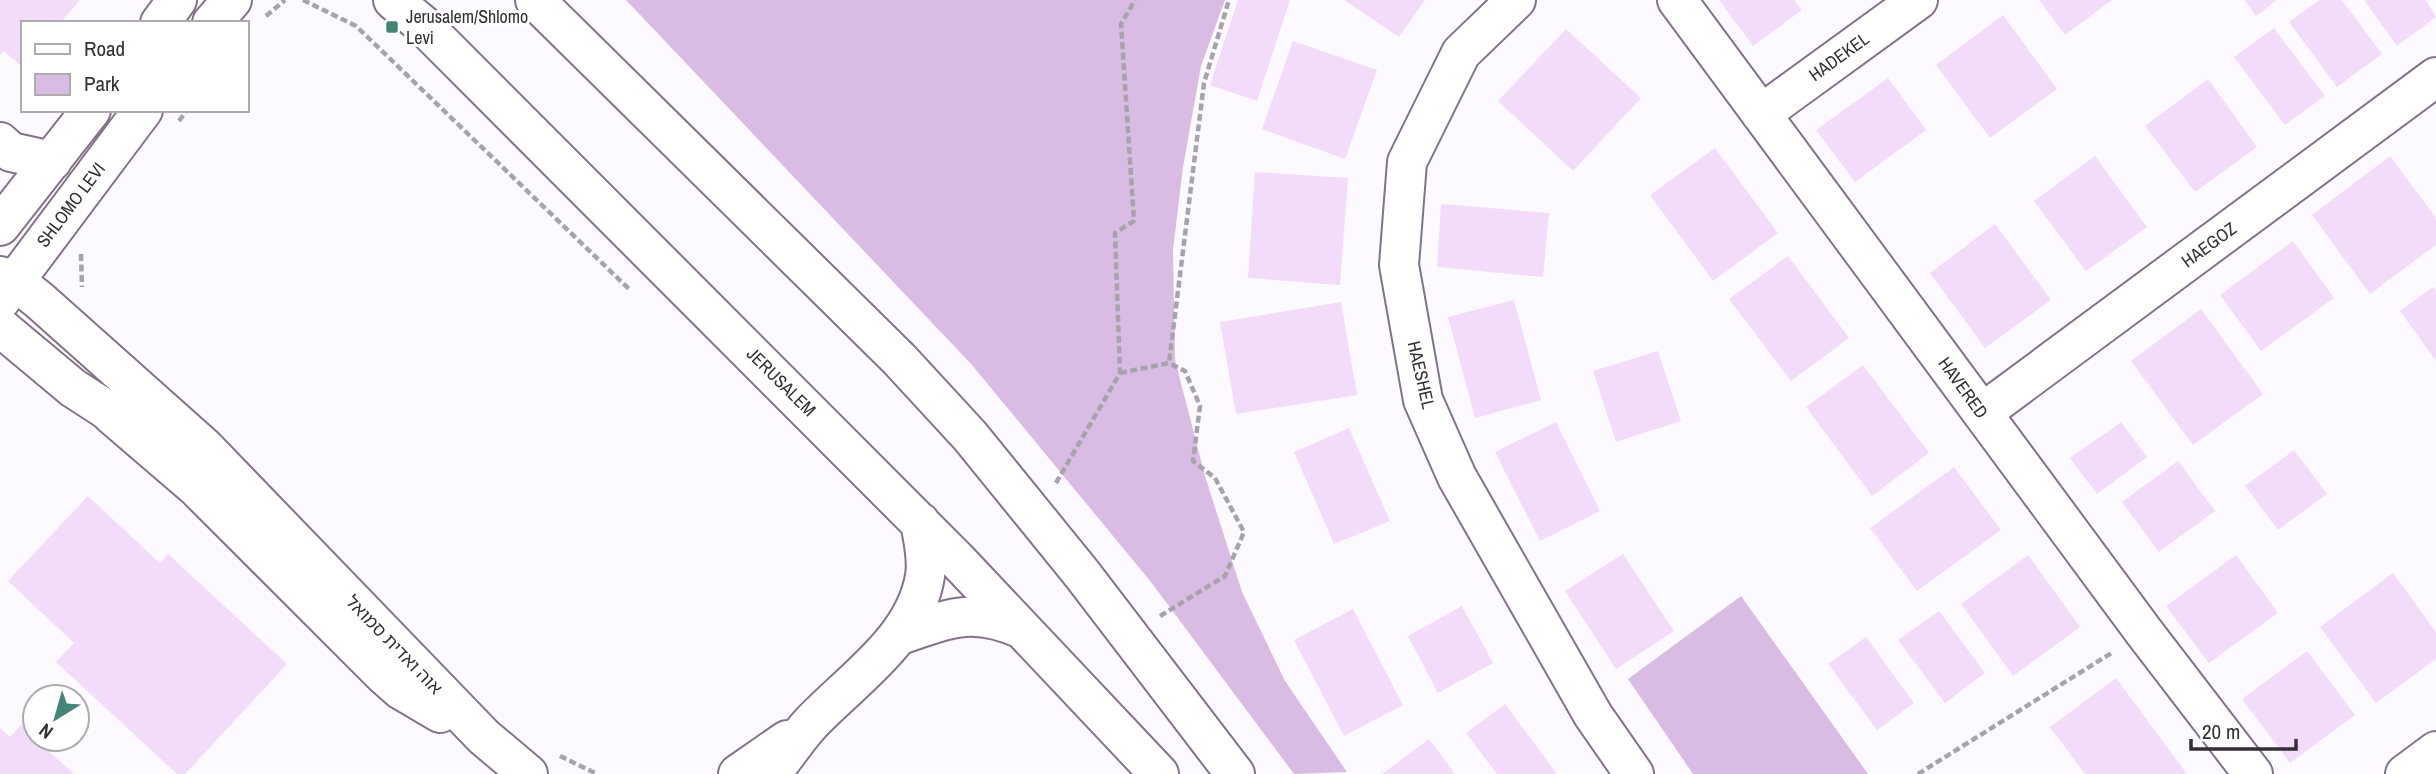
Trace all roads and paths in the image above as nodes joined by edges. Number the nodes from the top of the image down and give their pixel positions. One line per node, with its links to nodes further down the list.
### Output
1 (177, 0): 12 (street)
2 (285, 0): 11 (path)
3 (303, 0): 24 (path)
4 (393, 0): 32 (street, JERUSALEM)
5 (535, 0): 31 (street)
6 (1135, 0): 27 (path)
7 (1229, 0): 26 (path)
8 (1516, 0): 44 (street, HAESHEL)
9 (1677, 0): 17 (street, HAVERED)
10 (1918, 0): 17 (street, HADEKEL)
11 (246, 10): 13 (street)
12 (161, 21)
13 (217, 21)
14 (2436, 77): 28 (street, HAEGOZ)
15 (89, 112): 19 (street)
16 (142, 112): 22 (street, SHLOMO LEVI)
17 (1761, 114): 28 (street, HAVERED)
18 (0, 142): 19 (street)
19 (52, 161): 20 (street)
20 (0, 226)
21 (81, 252): 23 (path)
22 (5, 286): 30 (street, אוה ואדית סמואל)
23 (82, 288)
24 (635, 294)
25 (0, 327): 29 (street, אוה ואדית סמואל)
26 (1169, 363): 27 (path); 36 (path)
27 (1120, 373): 31 (path)
28 (1982, 412): 34 (street, HAVERED)
29 (111, 414): 30 (street, אוה ואדית סמואל); 39 (street)
30 (265, 510): 39 (street, אוה ואדית סמואל)
31 (1036, 517): 36 (street)
32 (920, 522): 33 (street, JERUSALEM); 35 (street)
33 (1026, 631): 35 (street); 42 (street, JERUSALEM)
34 (2144, 632): 45 (path); 46 (street, HAVERED)
35 (900, 635): 37 (street)
36 (1129, 635): 43 (street)
37 (809, 725): 40 (street); 41 (street)
38 (2436, 751): 47 (street)
39 (502, 761)
40 (738, 774)
41 (771, 774)
42 (1159, 774)
43 (1235, 774)
44 (1634, 774)
45 (1918, 774)
46 (2253, 774)
47 (2405, 774)

